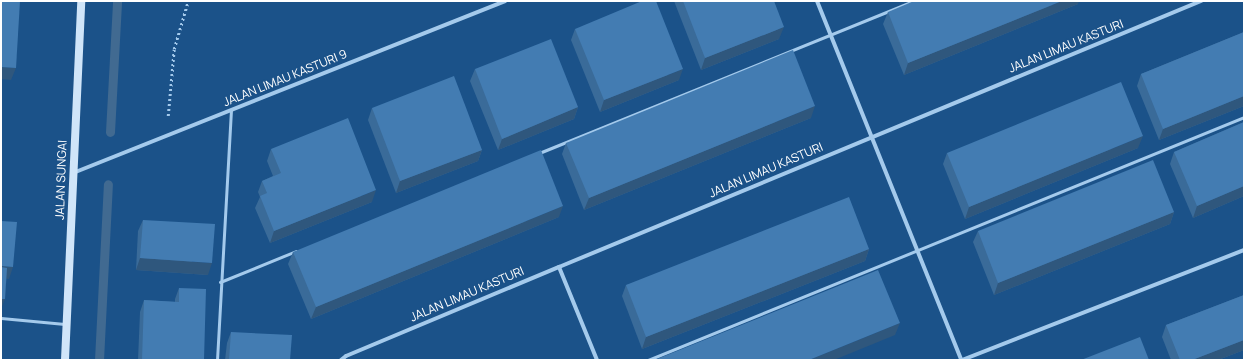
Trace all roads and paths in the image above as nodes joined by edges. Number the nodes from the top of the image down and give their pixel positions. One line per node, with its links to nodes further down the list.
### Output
1 (81, 1): 13 (street, JALAN SUNGAI)
2 (188, 1): 10 (path)
3 (505, 1): 8 (street, JALAN LIMAU KASTURI 9)
4 (818, 1): 7 (street)
5 (913, 1): 7 (lane)
6 (1201, 1): 11 (street, JALAN LIMAU KASTURI)
7 (831, 34): 11 (street); 12 (lane)
8 (231, 110): 10 (street, JALAN LIMAU KASTURI 9); 18 (lane)
9 (1244, 117): 15 (lane)
10 (166, 136): 13 (street, JALAN LIMAU KASTURI 9)
11 (872, 137): 15 (street); 17 (street, JALAN LIMAU KASTURI)
12 (537, 154)
13 (73, 173): 20 (street, JALAN SUNGAI)
14 (301, 249): 18 (lane)
15 (917, 250): 25 (lane); 26 (street)
16 (1244, 250): 26 (street)
17 (559, 267): 23 (street, JALAN LIMAU KASTURI); 24 (street)
18 (220, 282): 22 (lane)
19 (1, 318): 20 (lane)
20 (67, 324): 21 (street, JALAN SUNGAI)
21 (65, 360)
22 (217, 360)
23 (342, 360)
24 (598, 360)
25 (648, 360)
26 (962, 360)

